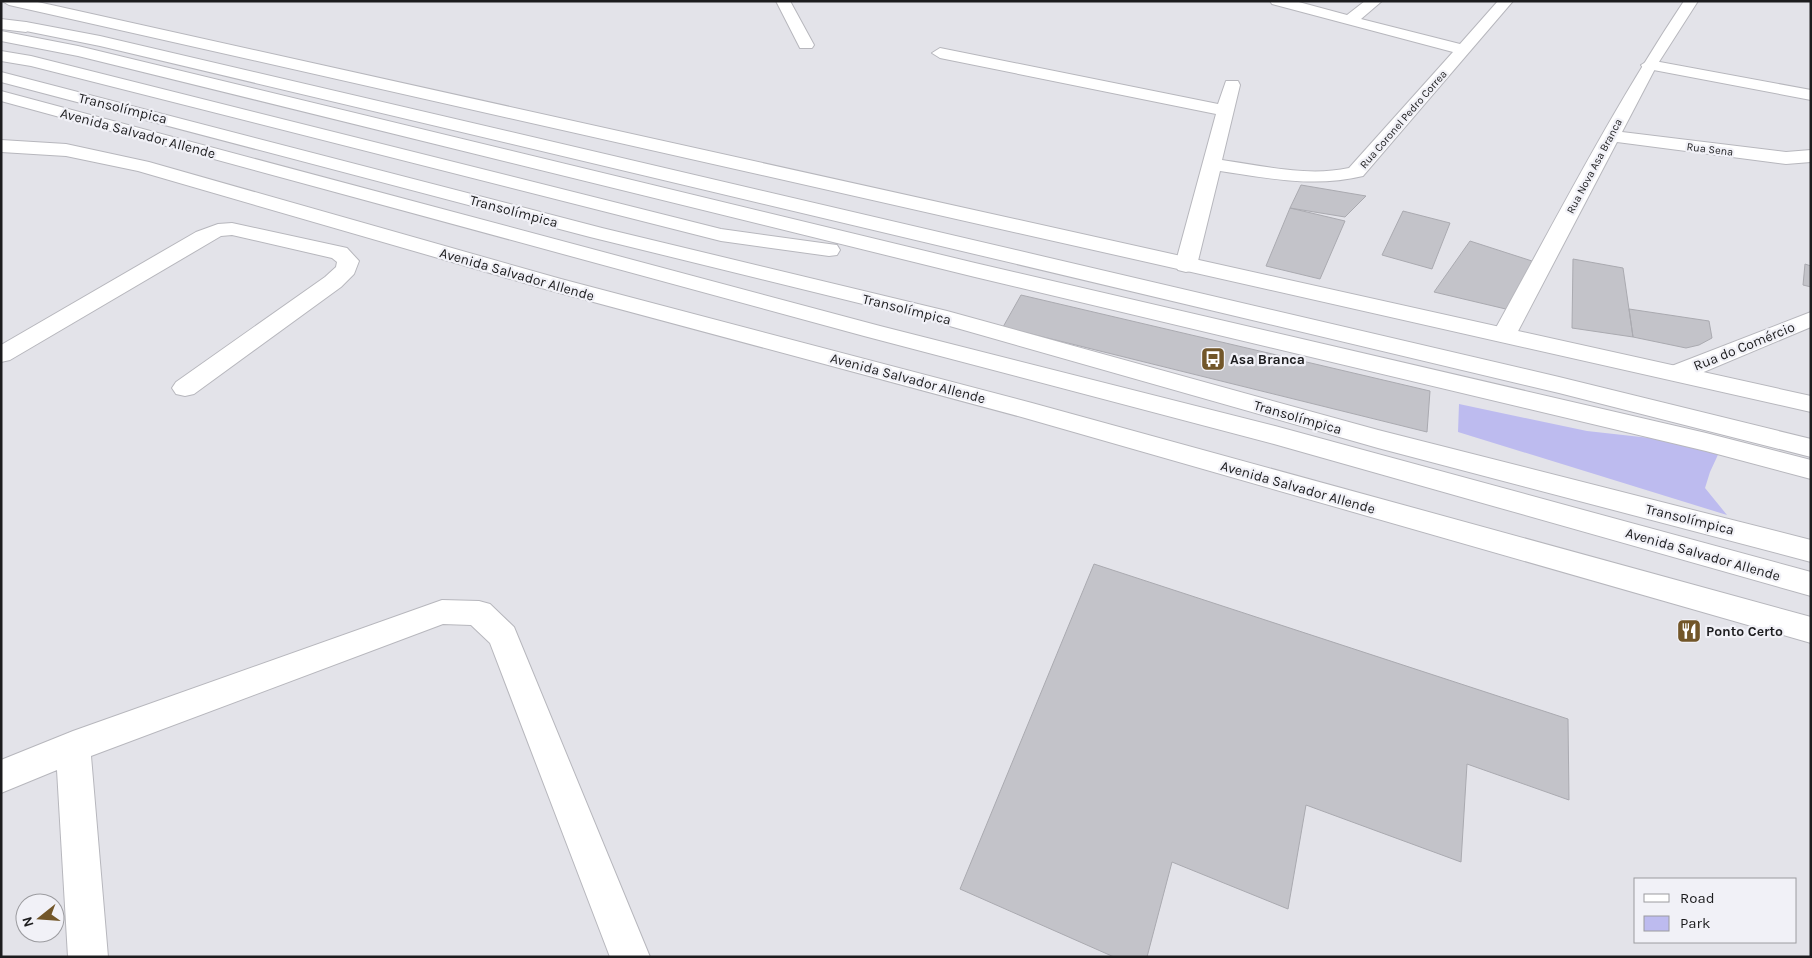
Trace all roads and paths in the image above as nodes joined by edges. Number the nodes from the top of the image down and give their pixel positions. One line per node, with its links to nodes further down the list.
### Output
1 (9, 1): 25 (main road)
2 (783, 1): 10 (main road)
3 (1278, 1): 7 (main road)
4 (1375, 1): 7 (main road)
5 (1506, 1): 11 (main road, Rua Coronel Pedro Correa)
6 (1691, 1): 14 (main road, Rua Nova Asa Branca)
7 (1350, 20): 11 (main road)
8 (1, 24): 34 (main road)
9 (1, 36): 26 (main road)
10 (806, 45)
11 (1463, 50): 23 (main road, Rua Coronel Pedro Correa)
12 (940, 53): 19 (main road)
13 (1, 56): 24 (main road)
14 (1649, 65): 18 (main road); 20 (main road, Rua Nova Asa Branca)
15 (1, 77): 27 (main road, Transolímpica)
16 (1232, 85): 19 (main road)
17 (1, 96): 37 (main road, Avenida Salvador Allende)
18 (1811, 96)
19 (1225, 111): 23 (main road)
20 (1609, 136): 22 (main road, Rua Sena); 29 (main road, Rua Nova Asa Branca)
21 (1, 146): 38 (main road, Avenida Salvador Allende)
22 (1811, 156)
23 (1212, 164): 25 (main road)
24 (721, 235): 26 (main road); 27 (main road)
25 (1186, 265): 29 (main road)
26 (975, 270): 35 (main road)
27 (939, 316): 36 (main road, Transolímpica)
28 (1811, 319): 31 (main road, Rua do Comércio)
29 (1504, 335): 31 (main road)
30 (1, 355): 32 (main road)
31 (1678, 373): 33 (main road)
32 (185, 388)
33 (1811, 404)
34 (1811, 448)
35 (1811, 470)
36 (1811, 551)
37 (1811, 584)
38 (1811, 630)
39 (73, 747): 40 (main road); 41 (main road); 42 (main road)
40 (1, 777)
41 (88, 957)
42 (630, 957)

